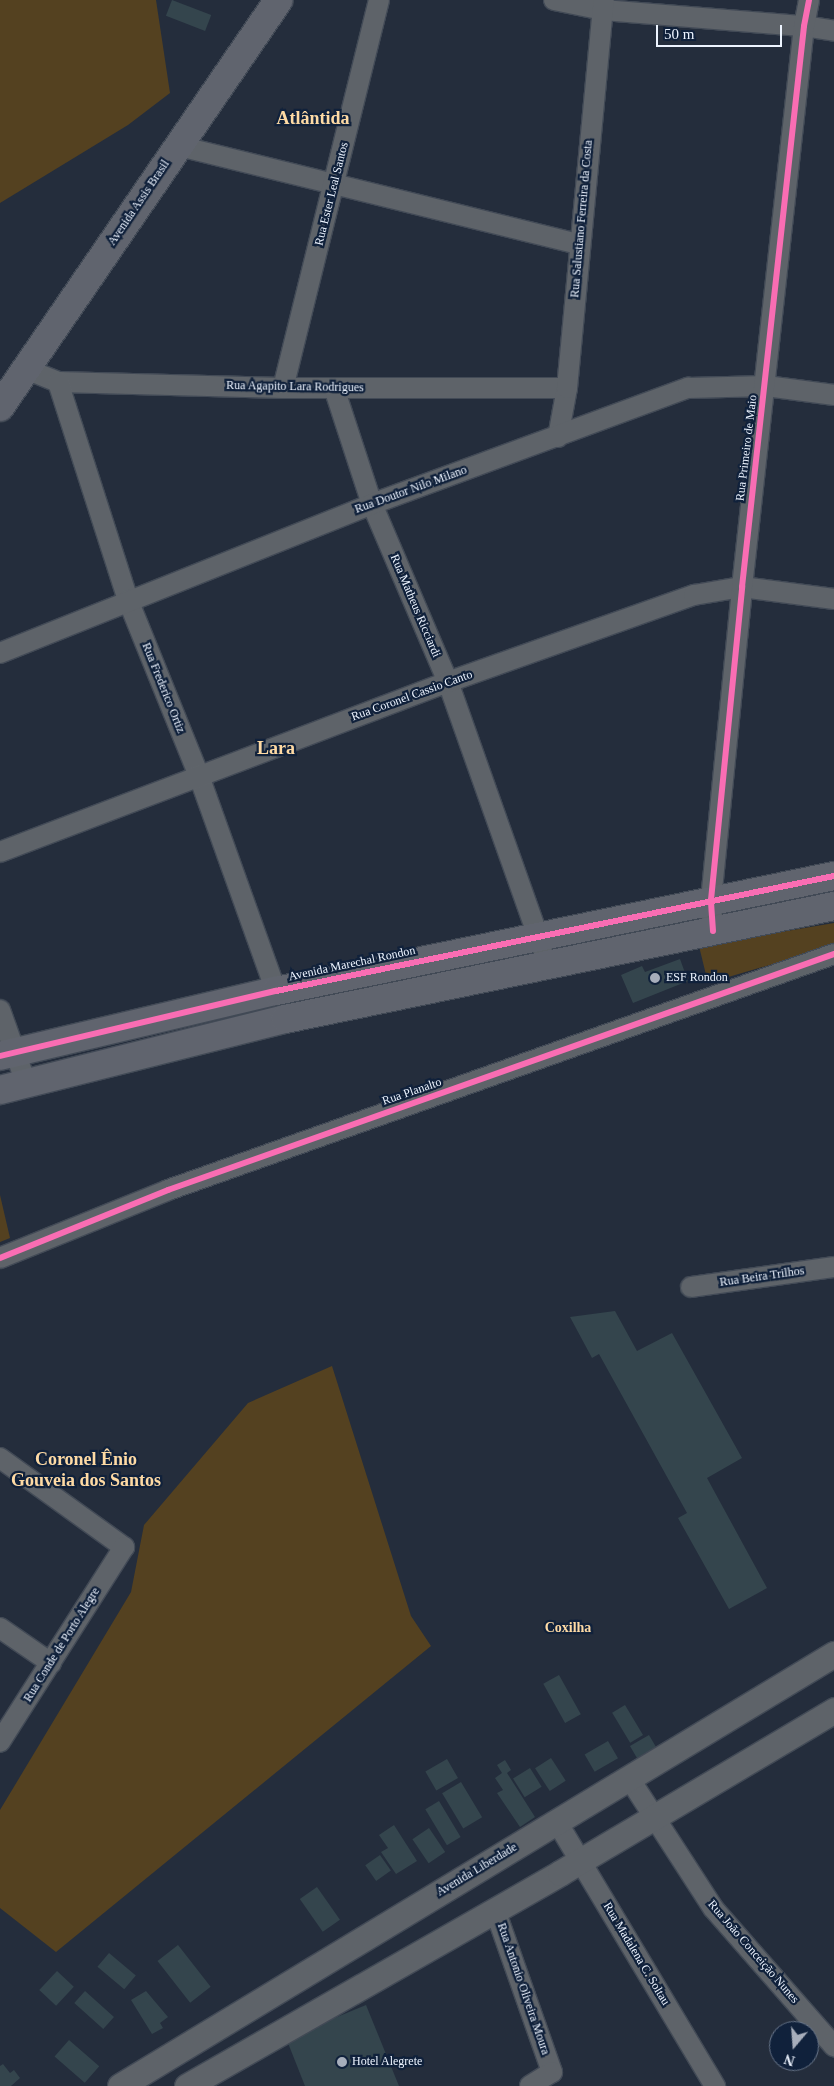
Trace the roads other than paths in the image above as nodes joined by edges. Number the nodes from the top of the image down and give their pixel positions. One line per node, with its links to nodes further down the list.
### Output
1 (279, 0): 8 (main road, Avenida Assis Brasil)
2 (379, 0): 9 (street, Rua Ester Leal Santos)
3 (554, 0): 5 (street)
4 (809, 0): 6 (street, Rua Primeiro de Maio)
5 (603, 5): 6 (street); 10 (street, Rua Salustiano Ferreira da Costa)
6 (804, 26): 7 (street); 13 (street, Rua Primeiro de Maio)
7 (834, 31)
8 (179, 146): 9 (street); 11 (main road, Avenida Assis Brasil)
9 (335, 184): 10 (street); 14 (street, Rua Ester Leal Santos)
10 (579, 244): 16 (street, Rua Salustiano Ferreira da Costa)
11 (26, 369): 12 (street, Rua Agapito Lara Rodrigues); 18 (main road, Avenida Assis Brasil)
12 (58, 382): 14 (street, Rua Agapito Lara Rodrigues); 23 (street, Rua Frederico Ortiz)
13 (766, 386): 17 (street, Rua Doutor Nilo Milano); 19 (street, Rua Doutor Nilo Milano); 21 (street, Rua Primeiro de Maio)
14 (283, 388): 15 (street, Rua Agapito Lara Rodrigues)
15 (334, 388): 16 (street, Rua Agapito Lara Rodrigues); 20 (street, Rua Matheus Ricciardi)
16 (567, 388): 19 (street, Rua Salustiano Ferreira da Costa)
17 (834, 395)
18 (0, 407)
19 (558, 437): 20 (street, Rua Doutor Nilo Milano)
20 (372, 504): 23 (street, Rua Doutor Nilo Milano); 25 (street, Rua Matheus Ricciardi)
21 (742, 587): 22 (street, Rua Coronel Cassio Canto); 25 (street, Rua Coronel Cassio Canto); 29 (street, Rua Primeiro de Maio)
22 (834, 599)
23 (128, 600): 24 (street, Rua Doutor Nilo Milano); 26 (street, Rua Frederico Ortiz)
24 (0, 653)
25 (448, 682): 26 (street, Rua Coronel Cassio Canto); 32 (street, Rua Matheus Ricciardi)
26 (199, 776): 27 (street, Rua Coronel Cassio Canto); 35 (street, Rua Frederico Ortiz)
27 (0, 852)
28 (834, 876): 29 (main road, Avenida Marechal Rondon)
29 (711, 900): 31 (street); 32 (main road, Avenida Marechal Rondon)
30 (834, 906): 31 (main road)
31 (713, 931): 34 (main road)
32 (539, 937): 34 (street); 35 (main road, Avenida Marechal Rondon)
33 (834, 954): 40 (street, Rua Planalto)
34 (547, 965): 38 (main road)
35 (276, 991): 37 (main road, Avenida Marechal Rondon)
36 (0, 1010): 37 (street)
37 (8, 1054): 38 (street)
38 (26, 1084): 39 (main road)
39 (0, 1090)
40 (0, 1258)
41 (834, 1268): 42 (street, Rua Beira Trilhos)
42 (691, 1287)
43 (0, 1458): 46 (street, Rua Conde de Porto Alegre)
44 (0, 1628): 46 (street)
45 (834, 1654): 49 (street, Avenida Liberdade)
46 (51, 1663): 48 (street, Rua Conde de Porto Alegre)
47 (834, 1710): 50 (street)
48 (0, 1742)
49 (629, 1778): 50 (street, Rua João Conceição Nunes); 51 (street, Avenida Liberdade)
50 (653, 1819): 52 (street); 54 (street, Rua João Conceição Nunes)
51 (557, 1822): 52 (street, Rua Madalena C. Soltau); 55 (street, Avenida Liberdade)
52 (581, 1862): 53 (street); 58 (street, Rua Madalena C. Soltau)
53 (496, 1910): 56 (street); 57 (street, Rua Antonio Oliveira Moura)
54 (834, 2046)
55 (120, 2086)
56 (186, 2086)
57 (530, 2086)
58 (715, 2086)

